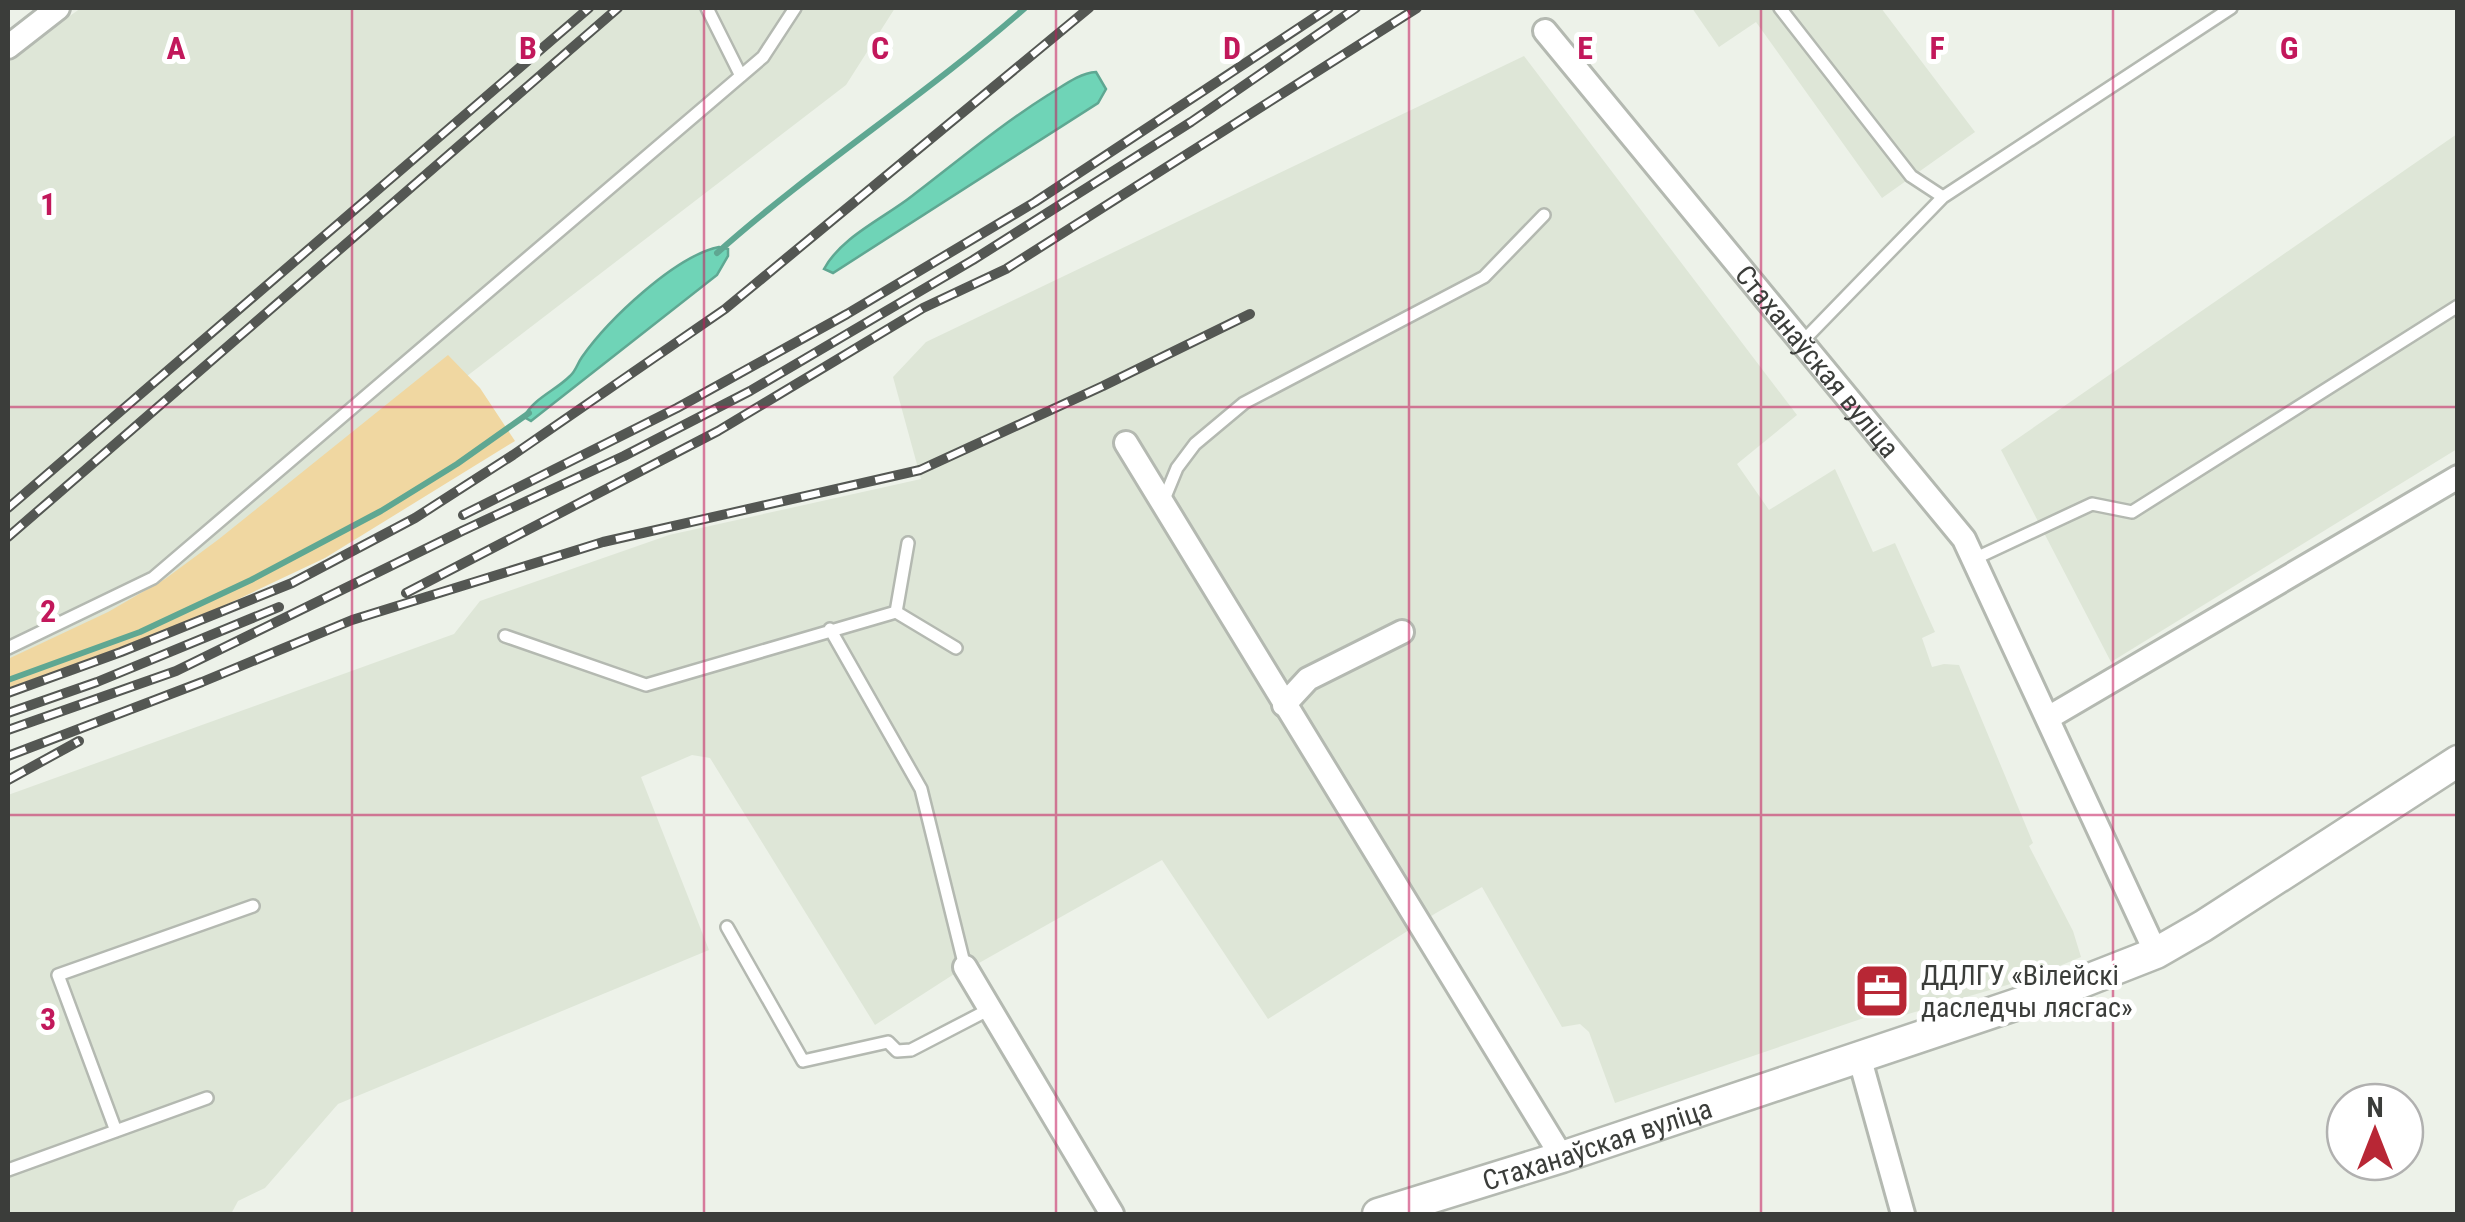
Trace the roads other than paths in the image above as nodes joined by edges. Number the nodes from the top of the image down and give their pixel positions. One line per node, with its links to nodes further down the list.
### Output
1 (58, 8): 7 (street)
2 (706, 8): 8 (lane)
3 (795, 8): 8 (lane)
4 (1780, 8): 9 (lane)
5 (2232, 8): 9 (lane)
6 (1545, 31): 12 (street, Стаханаўская вуліца)
7 (8, 47)
8 (740, 76): 22 (lane)
9 (1943, 197): 12 (lane)
10 (1544, 215): 15 (lane)
11 (2458, 306): 17 (lane)
12 (1802, 342): 17 (street, Стаханаўская вуліца)
13 (1126, 444): 15 (street)
14 (2458, 476): 25 (street)
15 (1163, 502): 24 (street)
16 (908, 543): 18 (lane)
17 (1974, 559): 25 (street, Стаханаўская вуліца)
18 (896, 612): 19 (lane); 23 (lane)
19 (830, 629): 21 (lane); 30 (lane)
20 (1402, 632): 24 (street)
21 (506, 636)
22 (8, 648)
23 (956, 648)
24 (1284, 705): 35 (street)
25 (2048, 718): 29 (street, Стаханаўская вуліца)
26 (2458, 761): 29 (street, Стаханаўская вуліца)
27 (253, 906): 34 (lane)
28 (726, 927): 31 (lane)
29 (2156, 953): 32 (street, Стаханаўская вуліца)
30 (965, 968): 31 (street)
31 (990, 1009): 37 (street)
32 (1859, 1056): 35 (street, Стаханаўская вуліца); 39 (street)
33 (207, 1098): 34 (lane)
34 (116, 1130): 36 (lane)
35 (1562, 1156): 38 (street, Стаханаўская вуліца)
36 (8, 1170)
37 (1112, 1214)
38 (1378, 1214)
39 (1903, 1214)

